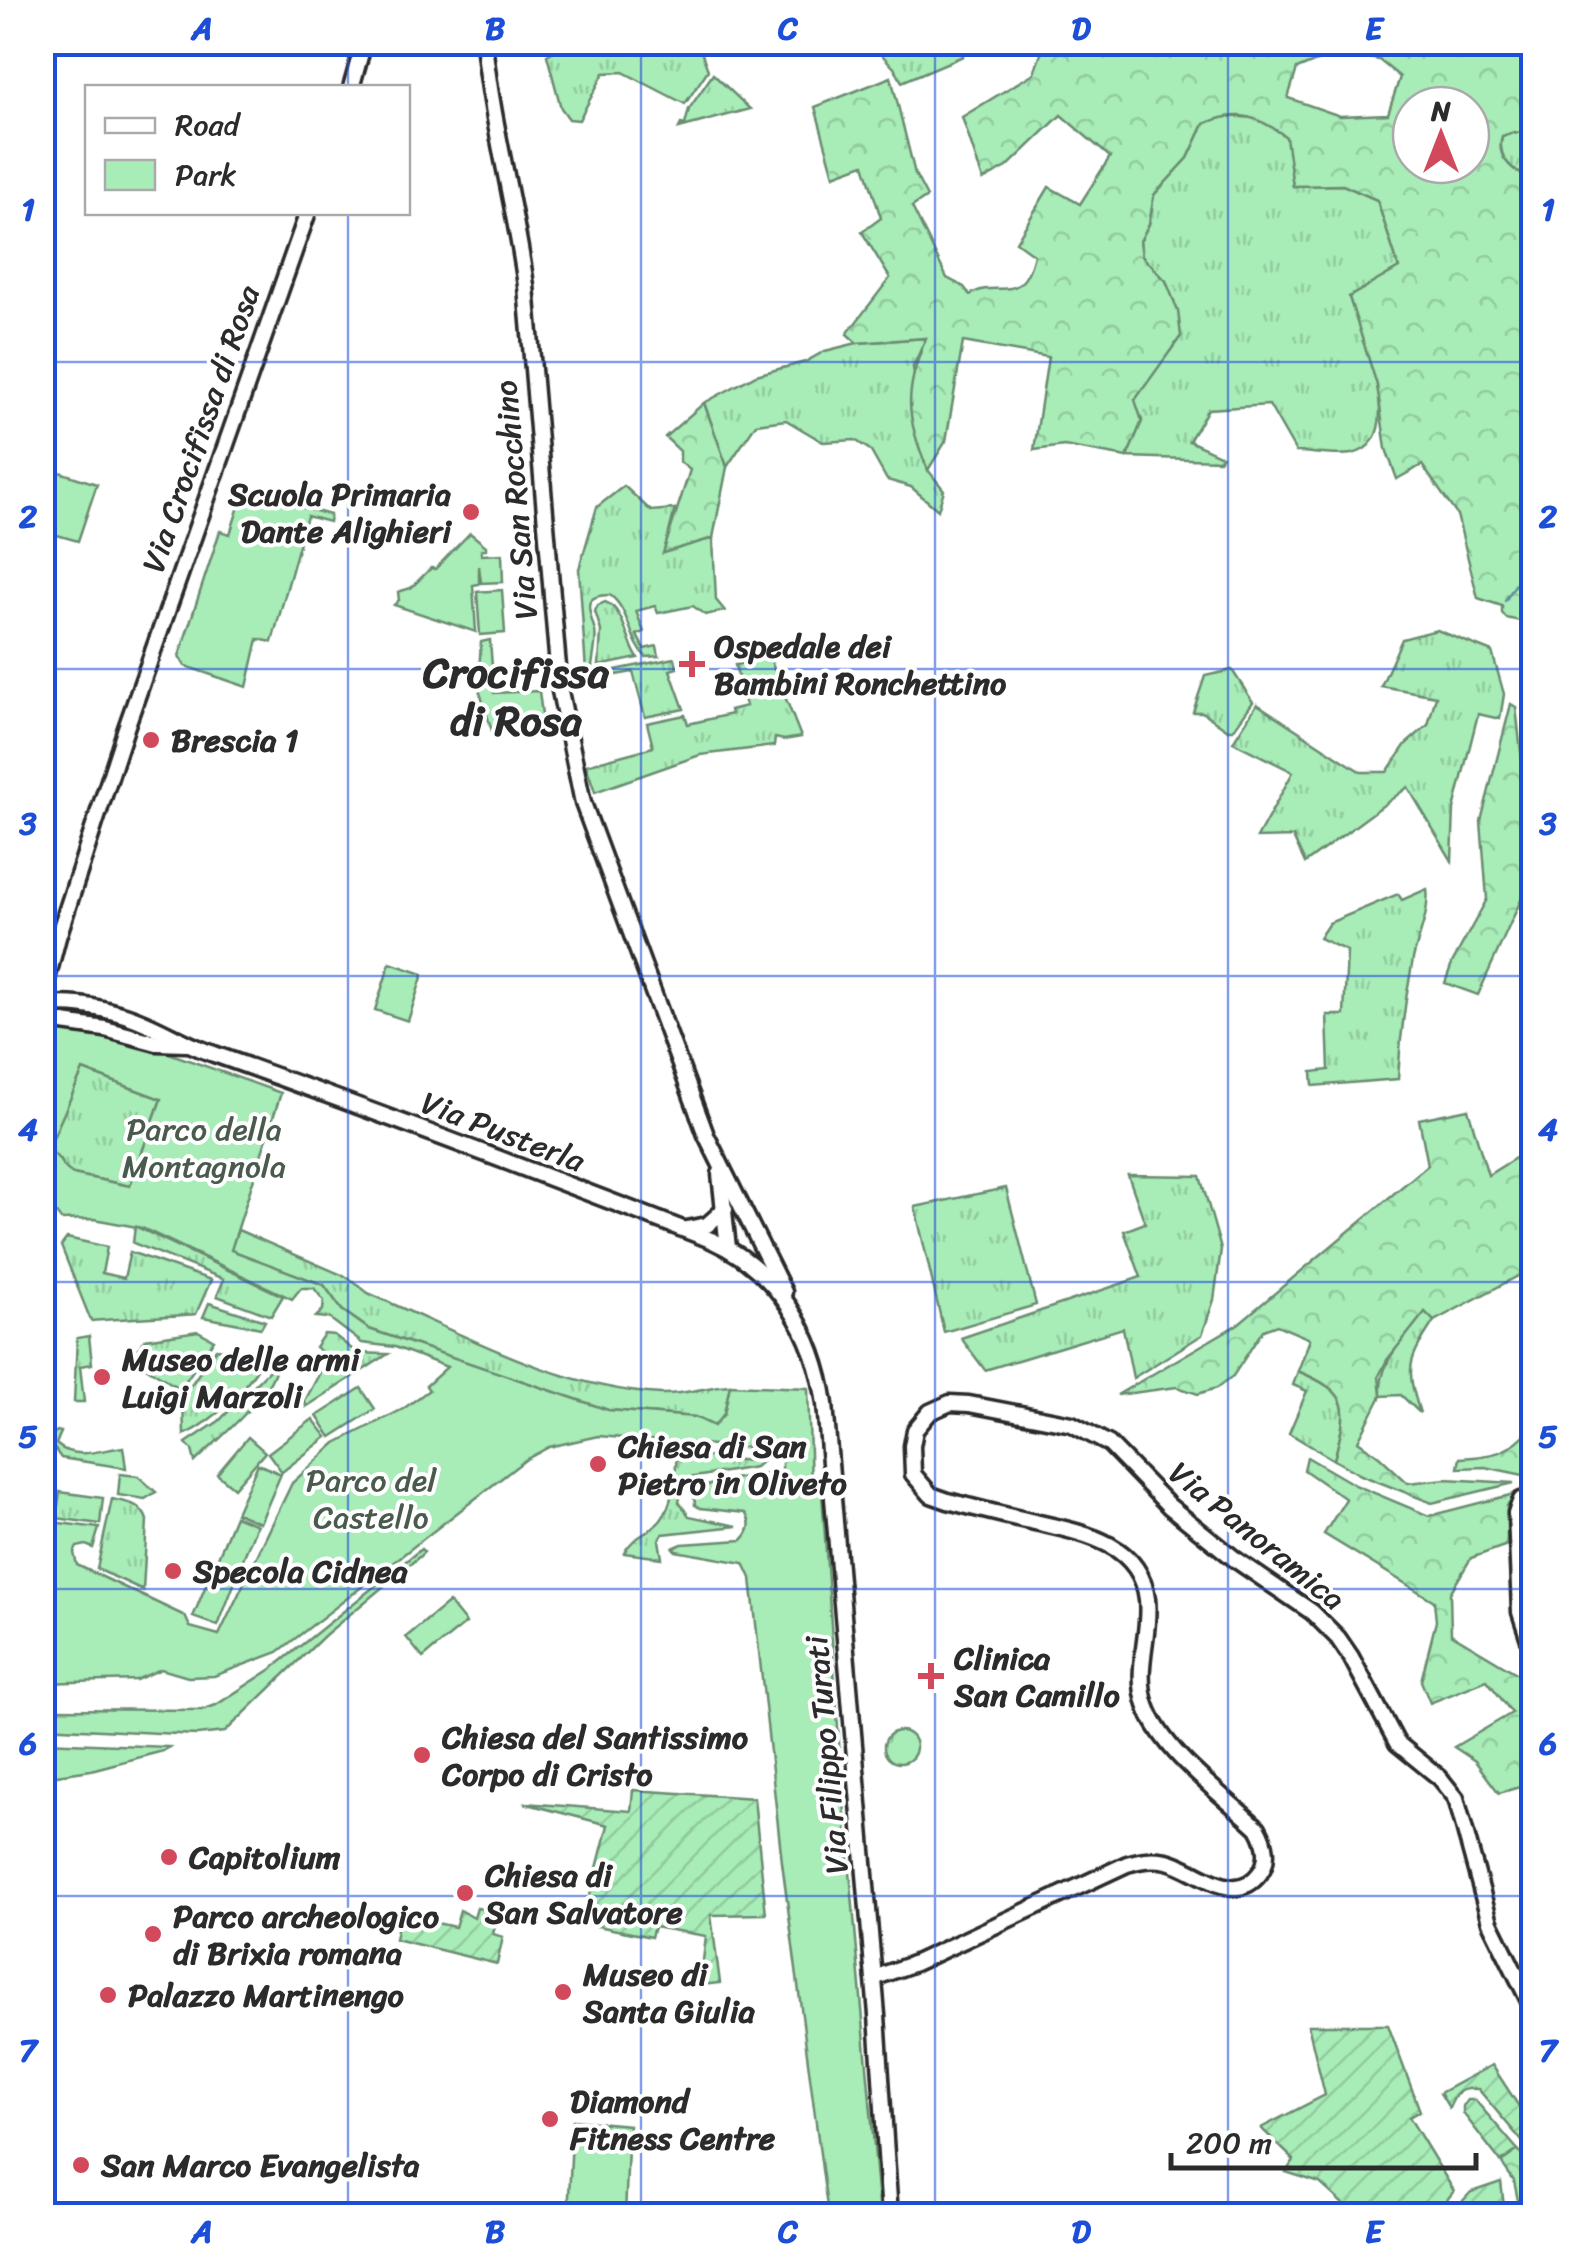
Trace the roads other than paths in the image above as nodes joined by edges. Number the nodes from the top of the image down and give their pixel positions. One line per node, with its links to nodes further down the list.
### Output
1 (364, 42): 4 (street)
2 (476, 42): 5 (street, Via San Rocchino)
3 (484, 42): 5 (street, Via San Rocchino)
4 (352, 85)
5 (491, 107): 12 (street, Via San Rocchino)
6 (307, 215): 7 (street, Via Crocifissa di Rosa)
7 (58, 937): 8 (street); 9 (street)
8 (42, 969)
9 (42, 1003): 11 (street, Via Pusterla)
10 (42, 1020): 11 (street, Via Pusterla)
11 (186, 1044): 14 (street, Via Pusterla)
12 (718, 1165): 13 (street, Via San Rocchino); 16 (street, Via San Rocchino)
13 (725, 1209): 14 (street); 15 (street, Via San Rocchino)
14 (680, 1229): 15 (street, Via Pusterla)
15 (728, 1248): 16 (street, Via Pusterla)
16 (785, 1298): 21 (street, Via Filippo Turati)
17 (1534, 1496): 20 (street)
18 (1534, 1555): 19 (street)
19 (1534, 1584)
20 (1534, 1656)
21 (874, 1978): 22 (street, Via Panoramica); 23 (street, Via Filippo Turati)
22 (1534, 2012)
23 (890, 2216)

